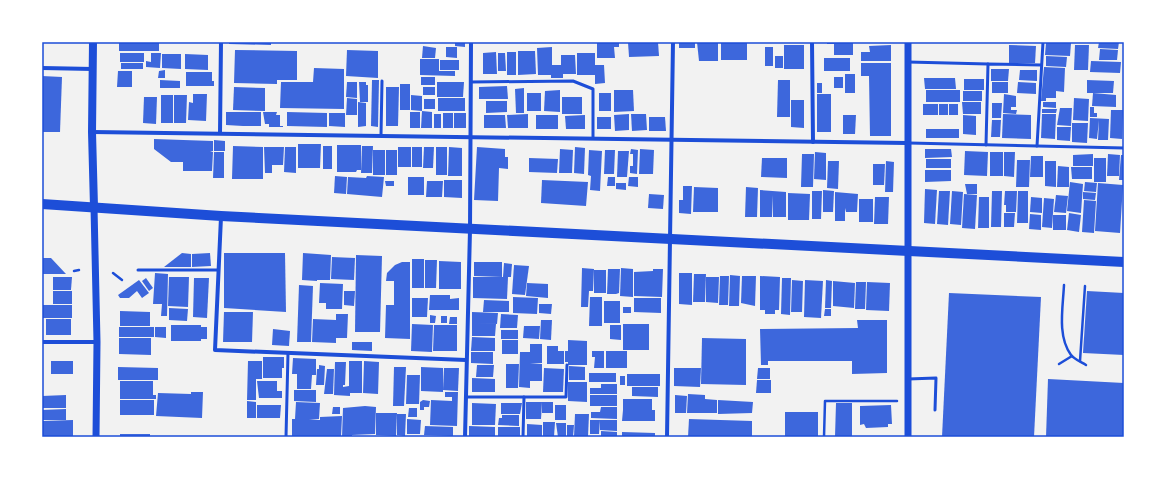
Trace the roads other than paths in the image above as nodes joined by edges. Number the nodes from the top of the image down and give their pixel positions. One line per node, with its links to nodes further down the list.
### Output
1 (93, 42): 12 (main road)
2 (221, 42): 16 (street)
3 (471, 42): 14 (street)
4 (673, 42): 20 (street)
5 (812, 42): 21 (street)
6 (908, 42): 8 (street)
7 (1043, 42): 10 (lane)
8 (908, 62): 9 (lane); 22 (street)
9 (988, 64): 10 (lane); 23 (lane)
10 (1041, 65): 24 (lane)
11 (42, 68): 12 (street)
12 (92, 69): 15 (main road)
13 (382, 81): 17 (lane)
14 (471, 82): 18 (street); 19 (lane)
15 (92, 132): 16 (street); 27 (main road)
16 (220, 133): 17 (street)
17 (381, 136): 18 (street)
18 (471, 137): 19 (street); 29 (street)
19 (593, 138): 20 (street)
20 (671, 140): 21 (street); 30 (street)
21 (812, 142): 22 (street)
22 (907, 143): 23 (lane); 31 (street)
23 (986, 145): 24 (lane)
24 (1037, 146): 25 (lane)
25 (1124, 148)
26 (42, 204): 27 (main road)
27 (94, 207): 28 (main road); 36 (street)
28 (221, 216): 29 (main road); 34 (street)
29 (470, 230): 30 (main road); 38 (street)
30 (669, 240): 31 (main road); 48 (street)
31 (908, 252): 32 (main road); 40 (street)
32 (1124, 262)
33 (138, 270): 34 (lane)
34 (217, 270): 37 (street)
35 (42, 342): 36 (street)
36 (97, 342): 44 (street)
37 (288, 353): 38 (street); 45 (lane)
38 (466, 360): 41 (street)
39 (567, 365): 42 (lane)
40 (908, 378): 43 (lane); 49 (street)
41 (466, 397): 42 (lane); 46 (street)
42 (524, 397): 47 (lane)
43 (935, 410)
44 (96, 437)
45 (286, 437)
46 (465, 437)
47 (523, 437)
48 (667, 437)
49 (908, 437)

